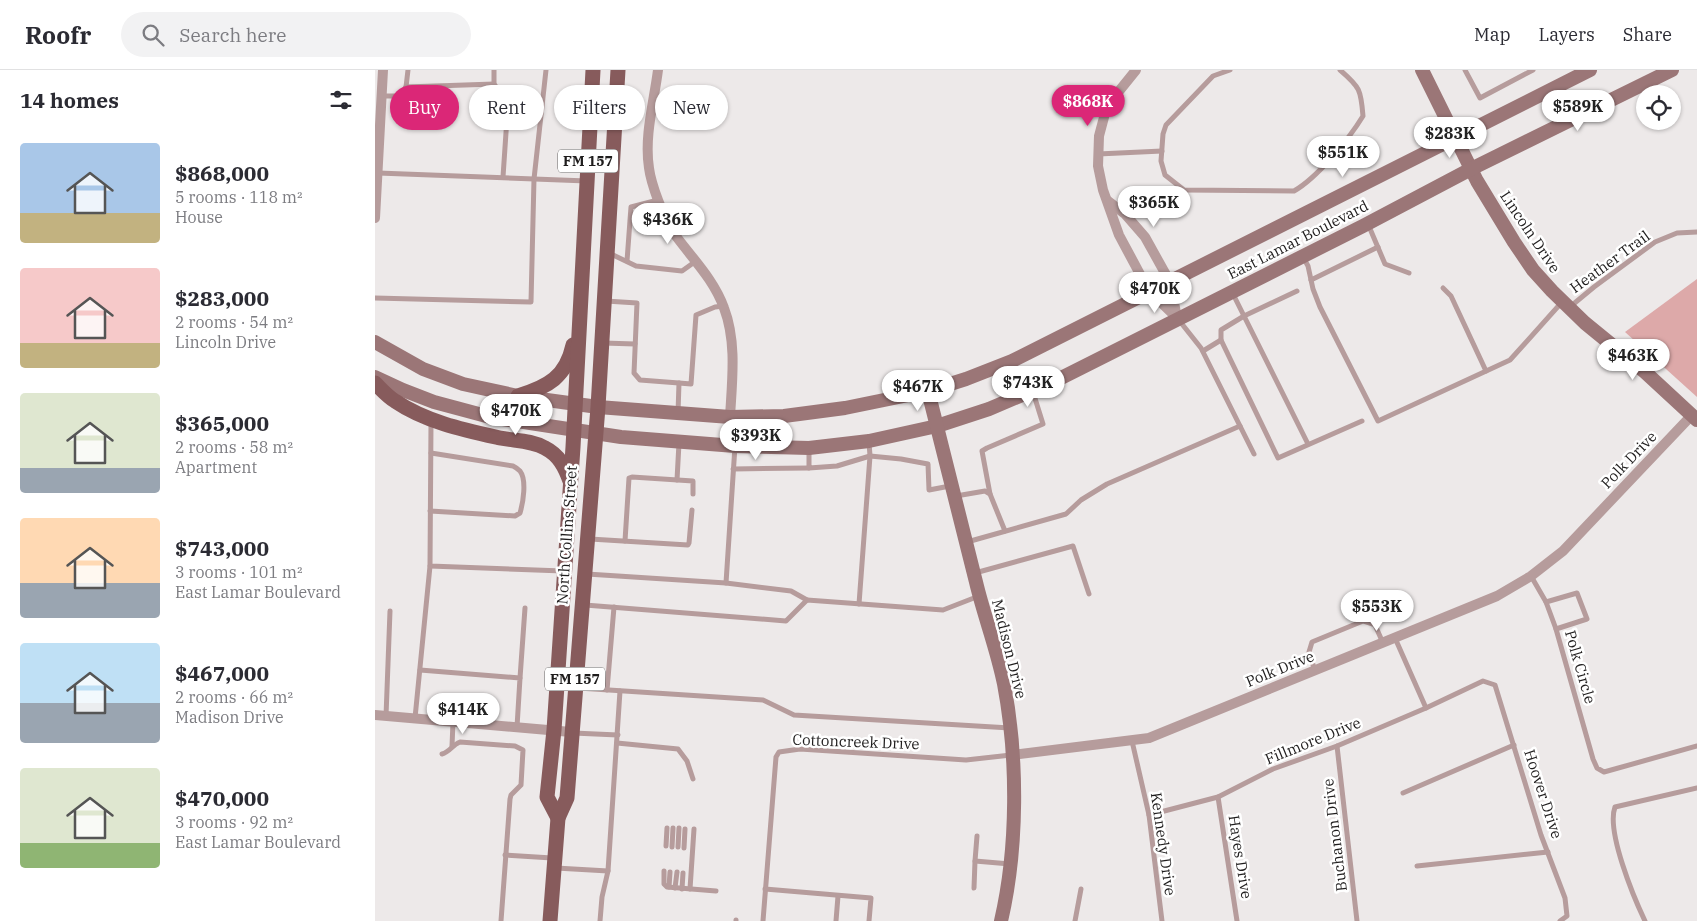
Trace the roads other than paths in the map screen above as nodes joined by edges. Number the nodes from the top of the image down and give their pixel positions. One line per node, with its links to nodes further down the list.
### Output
1 (383, 70): 19 (street)
2 (408, 70): 17 (lane)
3 (494, 70): 16 (lane)
4 (546, 70): 27 (lane)
5 (593, 70): 28 (main road, North Collins Street / FM 157)
6 (618, 70): 35 (main road, North Collins Street / FM 157)
7 (659, 70): 29 (street)
8 (1136, 70): 23 (street)
9 (1230, 70): 22 (lane)
10 (1340, 70): 22 (lane)
11 (1422, 70): 21 (main road, Lincoln Drive)
12 (1465, 70): 13 (lane)
13 (1533, 70)
14 (1590, 70): 21 (main road, East Lamar Boulevard)
15 (1672, 70): 24 (main road, East Lamar Boulevard)
16 (494, 84): 18 (lane); 26 (lane)
17 (406, 85)
18 (459, 85)
19 (382, 96): 20 (lane); 25 (street)
20 (390, 96)
21 (1456, 138): 24 (main road, Lincoln Drive); 41 (main road, East Lamar Boulevard)
22 (1161, 151): 23 (lane)
23 (1098, 154): 30 (street)
24 (1471, 169): 32 (main road, East Lamar Boulevard); 48 (main road, Lincoln Drive)
25 (378, 172): 26 (lane); 31 (street)
26 (503, 177): 27 (lane)
27 (534, 178): 28 (lane); 46 (lane)
28 (587, 180): 50 (main road, North Collins Street / FM 157)
29 (659, 200): 37 (lane); 38 (street)
30 (1107, 200): 41 (street); 43 (street)
31 (375, 218)
32 (1368, 223): 34 (lane); 36 (main road, East Lamar Boulevard)
33 (1697, 232): 48 (lane, Heather Trail)
34 (1378, 247): 39 (lane); 40 (lane)
35 (607, 252): 37 (lane); 47 (main road, North Collins Street / FM 157)
36 (1302, 256): 40 (lane); 45 (main road, East Lamar Boulevard)
37 (627, 261): 38 (lane)
38 (696, 261): 49 (street)
39 (1409, 274)
40 (1311, 280): 58 (lane, Heather Trail)
41 (1170, 282): 43 (main road, East Lamar Boulevard); 52 (street)
42 (1443, 288): 58 (lane)
43 (1149, 291): 52 (street); 62 (main road, East Lamar Boulevard)
44 (1297, 291): 51 (lane)
45 (1232, 292): 51 (lane); 52 (main road, East Lamar Boulevard)
46 (375, 298)
47 (605, 301): 55 (main road, North Collins Street / FM 157); 56 (lane)
48 (1566, 305): 58 (lane, Heather Trail); 69 (main road, Lincoln Drive)
49 (724, 306): 61 (lane); 68 (street)
50 (580, 307): 64 (main road); 65 (main road, North Collins Street / FM 157)
51 (1244, 316): 53 (lane); 78 (lane)
52 (1178, 319): 57 (lane); 63 (main road, East Lamar Boulevard)
53 (1221, 340): 57 (lane); 78 (lane)
54 (375, 342): 64 (main road, East Lamar Boulevard)
55 (602, 343): 56 (lane); 66 (main road, North Collins Street / FM 157)
56 (635, 344): 61 (lane)
57 (1203, 351): 73 (lane)
58 (1486, 371)
59 (375, 377): 74 (main road, East Lamar Boulevard)
60 (375, 383): 70 (main road)
61 (679, 383): 67 (lane)
62 (928, 391): 68 (main road, East Lamar Boulevard); 72 (main road, Madison Drive)
63 (1032, 391): 72 (main road, East Lamar Boulevard); 90 (lane)
64 (518, 396): 65 (main road, East Lamar Boulevard)
65 (575, 403): 66 (main road, East Lamar Boulevard); 74 (main road, North Collins Street / FM 157)
66 (597, 407): 67 (main road, East Lamar Boulevard); 75 (main road, North Collins Street / FM 157)
67 (678, 413): 68 (main road, East Lamar Boulevard)
68 (731, 417)
69 (1695, 417): 101 (street, Polk Drive)
70 (431, 420): 81 (lane); 87 (main road)
71 (1362, 421): 78 (lane)
72 (937, 426): 76 (main road, East Lamar Boulevard); 88 (main road, Madison Drive)
73 (1240, 426): 82 (lane); 93 (lane)
74 (574, 430): 75 (main road, East Lamar Boulevard); 87 (main road, North Collins Street / FM 157)
75 (595, 433): 77 (main road, East Lamar Boulevard); 94 (main road, North Collins Street / FM 157)
76 (869, 440): 80 (main road, East Lamar Boulevard); 83 (lane)
77 (679, 441): 79 (main road, East Lamar Boulevard); 86 (lane)
78 (1308, 444)
79 (735, 446): 80 (main road, East Lamar Boulevard); 85 (lane)
80 (809, 448): 84 (lane)
81 (431, 453): 92 (lane); 92 (lane)
82 (1254, 454)
83 (870, 456): 84 (lane); 88 (lane); 108 (lane)
84 (809, 468): 85 (lane)
85 (733, 469): 102 (lane)
86 (677, 480): 89 (lane); 95 (lane)
87 (570, 483): 98 (main road, North Collins Street / FM 157)
88 (953, 491): 90 (lane); 96 (main road, Madison Drive)
89 (693, 494)
90 (990, 494): 93 (lane)
91 (692, 510): 95 (lane)
92 (430, 511): 97 (lane)
93 (1005, 531): 96 (lane)
94 (587, 538): 95 (lane); 100 (main road, North Collins Street / FM 157)
95 (625, 541)
96 (966, 542): 99 (main road, Madison Drive)
97 (430, 566): 98 (lane); 115 (lane)
98 (565, 571): 128 (main road, North Collins Street / FM 157)
99 (973, 573): 103 (lane); 104 (main road, Madison Drive)
100 (584, 574): 102 (lane); 107 (main road, North Collins Street / FM 157)
101 (1531, 576): 106 (lane, Polk Circle); 113 (street, Polk Drive)
102 (726, 583): 105 (lane)
103 (1089, 594)
104 (979, 596): 108 (lane); 127 (main road, Madison Drive)
105 (807, 600): 108 (lane); 109 (lane)
106 (1546, 602): 112 (lane, Polk Circle); 112 (lane)
107 (582, 604): 109 (lane); 119 (main road, North Collins Street / FM 157)
108 (859, 604)
109 (614, 607): 120 (lane)
110 (525, 608): 117 (lane)
111 (390, 611): 123 (lane)
112 (1556, 629): 136 (lane, Polk Circle)
113 (1395, 638): 114 (street, Polk Drive); 122 (lane)
114 (1383, 643): 116 (street, Polk Drive); 116 (lane)
115 (420, 670): 117 (lane); 124 (lane)
116 (1315, 670): 131 (street, Polk Drive)
117 (520, 678): 126 (lane)
118 (1483, 681): 122 (lane, Fillmore Drive); 133 (lane, Hoover Drive)
119 (575, 688): 120 (lane); 129 (main road, North Collins Street / FM 157)
120 (607, 690): 121 (lane)
121 (620, 691): 127 (lane); 130 (lane)
122 (1425, 708): 135 (lane, Fillmore Drive)
123 (380, 715): 124 (street)
124 (415, 718): 125 (street)
125 (453, 722): 126 (street); 134 (lane)
126 (517, 727): 128 (street)
127 (1011, 728): 138 (main road, Madison Drive)
128 (554, 730): 129 (street); 144 (main road, North Collins Street / FM 157)
129 (571, 732): 130 (lane); 144 (main road, North Collins Street / FM 157)
130 (618, 735): 132 (lane)
131 (1132, 741): 138 (street, Polk Drive); 143 (lane, Kennedy Drive)
132 (617, 743): 139 (lane); 155 (lane)
133 (1514, 745): 141 (lane); 149 (lane, Hoover Drive)
134 (452, 746): 137 (lane); 150 (lane)
135 (1337, 746): 142 (lane, Fillmore Drive); 177 (lane, Buchanon Drive)
136 (1697, 746)
137 (442, 754)
138 (1011, 756): 153 (main road, Madison Drive); 163 (lane, Cottoncreek Drive)
139 (693, 779)
140 (1697, 788): 179 (lane)
141 (1403, 793)
142 (1218, 797): 143 (lane, Fillmore Drive); 176 (lane, Hayes Drive)
143 (1149, 816): 175 (lane, Kennedy Drive)
144 (557, 818): 152 (main road, North Collins Street / FM 157)
145 (676, 828): 145 (lane); 148 (lane)
146 (694, 829): 162 (lane)
147 (977, 836): 151 (lane)
148 (666, 846)
149 (1548, 852): 154 (lane); 178 (lane, Hoover Drive)
150 (505, 855): 152 (lane); 167 (lane)
151 (975, 861): 153 (lane); 161 (lane)
152 (554, 863): 155 (lane); 168 (main road, North Collins Street / FM 157)
153 (1010, 864): 173 (main road, Madison Drive)
154 (1417, 866)
155 (608, 871): 169 (lane)
156 (667, 872): 159 (lane)
157 (677, 872): 159 (lane)
158 (683, 873): 160 (lane)
159 (672, 888): 160 (lane)
160 (682, 888): 162 (lane)
161 (974, 888)
162 (690, 889): 165 (lane)
163 (765, 889): 166 (lane); 170 (lane, Cottoncreek Drive)
164 (1081, 889): 174 (lane)
165 (716, 891)
166 (838, 896): 171 (lane); 172 (lane)
167 (501, 921)
168 (550, 921)
169 (600, 921)
170 (763, 921)
171 (836, 921)
172 (869, 921)
173 (1001, 921)
174 (1075, 921)
175 (1162, 921)
176 (1237, 921)
177 (1357, 921)
178 (1560, 921)
179 (1645, 921)

